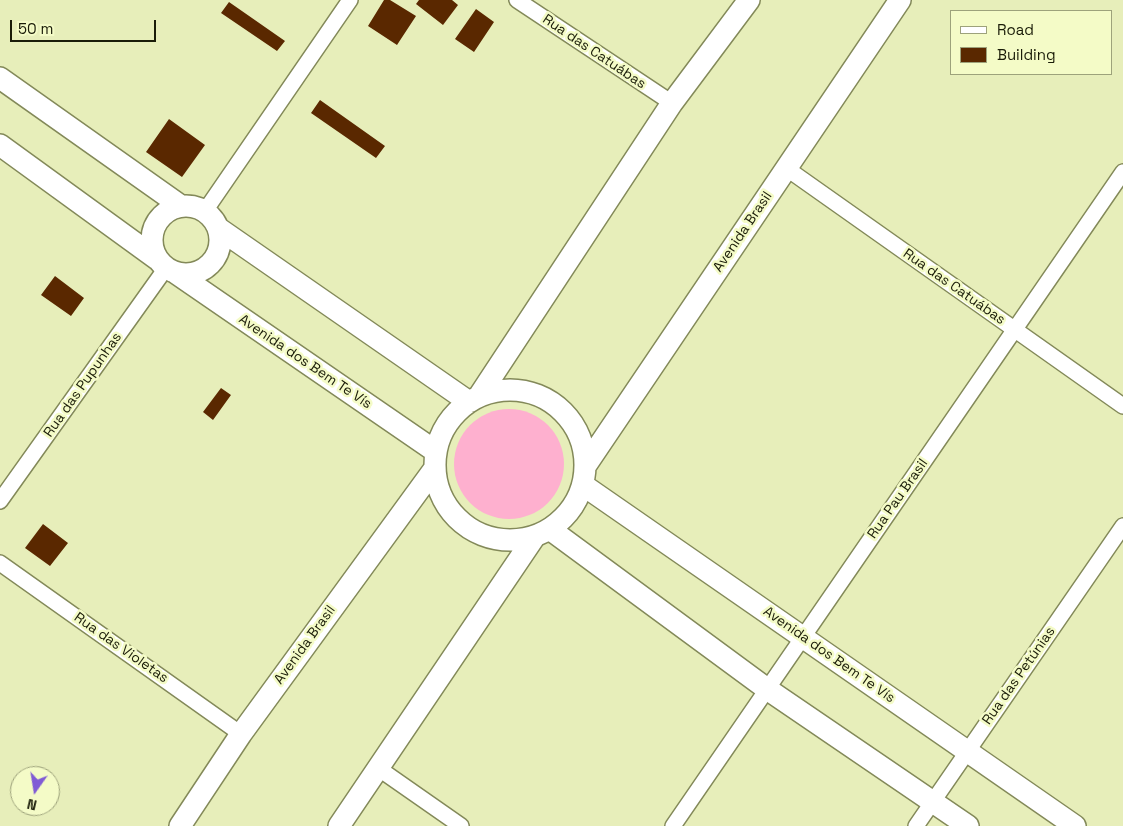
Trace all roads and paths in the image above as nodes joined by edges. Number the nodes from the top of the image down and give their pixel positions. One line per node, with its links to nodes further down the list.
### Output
1 (350, 0): 11 (street)
2 (517, 0): 6 (street, Rua das Catuábas)
3 (749, 0): 6 (street)
4 (900, 0): 8 (street, Avenida Brasil)
5 (0, 78): 10 (street)
6 (672, 103): 15 (street)
7 (0, 146): 13 (street, Avenida dos Bem Te Vís)
8 (786, 168): 14 (street, Rua das Catuábas); 18 (street, Avenida Brasil)
9 (1123, 172): 14 (street, Rua Pau Brasil)
10 (182, 206): 11 (street); 13 (street)
11 (205, 211): 12 (street)
12 (218, 228): 13 (street); 15 (street)
13 (166, 267): 17 (street, Avenida dos Bem Te Vís); 19 (street, Rua das Pupunhas)
14 (1015, 330): 16 (street, Rua das Catuábas); 23 (street, Rua Pau Brasil)
15 (474, 399): 17 (street); 18 (street)
16 (1123, 406)
17 (435, 459): 21 (street); 25 (street, Avenida Brasil)
18 (584, 475): 21 (street); 23 (street, Avenida dos Bem Te Vís)
19 (0, 501)
20 (1123, 526): 26 (street, Rua das Petúnias)
21 (543, 533): 24 (street); 27 (street)
22 (0, 563): 25 (street, Rua das Violetas)
23 (804, 636): 24 (street, Rua Pau Brasil); 26 (street, Avenida dos Bem Te Vís)
24 (767, 689): 28 (street); 32 (street, Rua Pau Brasil)
25 (241, 734): 29 (street, Avenida Brasil)
26 (967, 751): 28 (street, Rua das Petúnias); 35 (street, Avenida dos Bem Te Vís)
27 (378, 768): 30 (street); 31 (street)
28 (932, 802): 33 (street, Rua das Petúnias); 34 (street)
29 (180, 826)
30 (339, 826)
31 (461, 826)
32 (673, 826)
33 (916, 826)
34 (968, 826)
35 (1075, 826)

